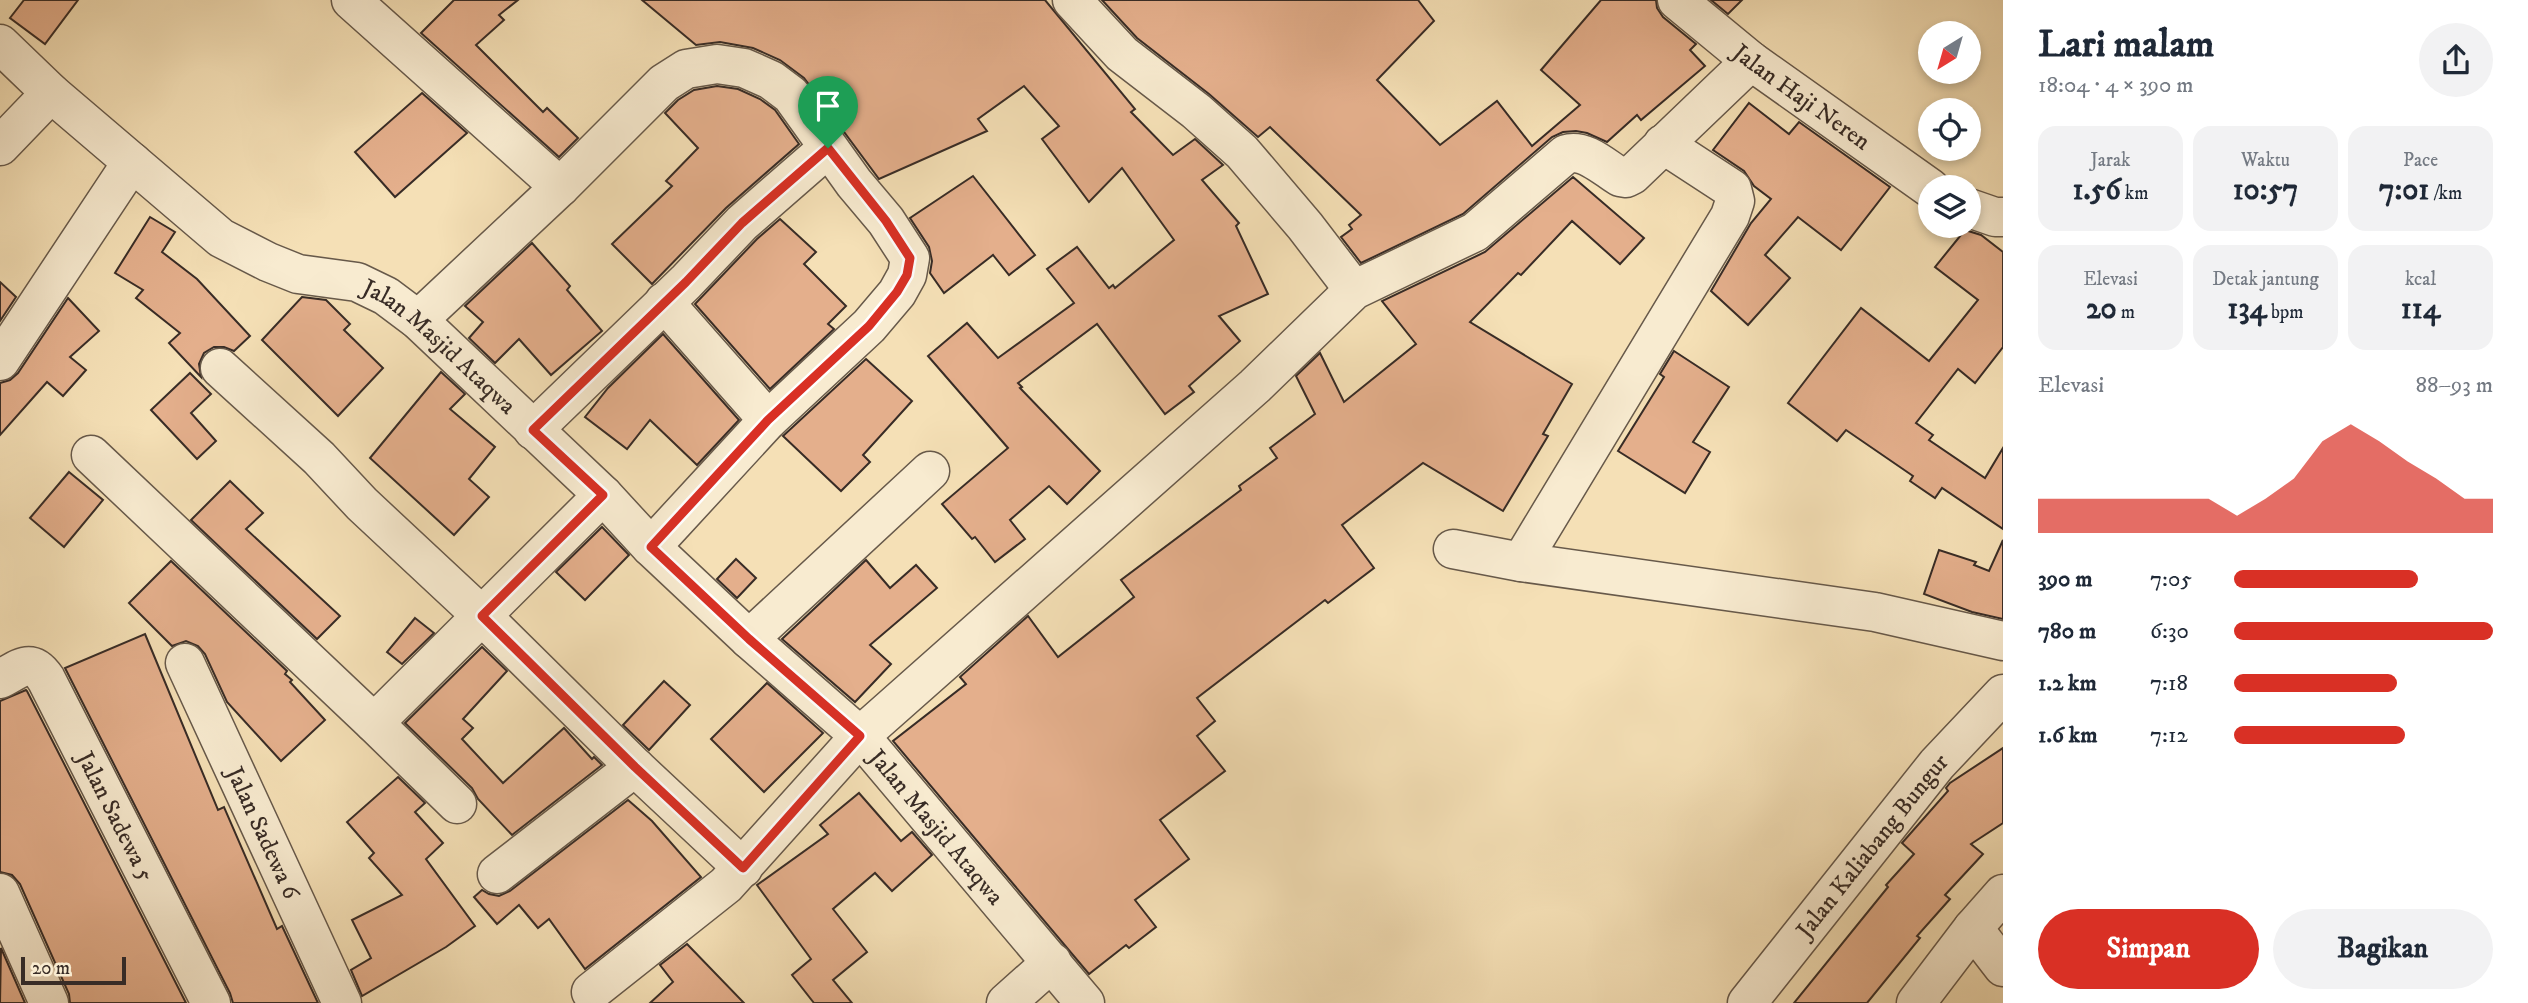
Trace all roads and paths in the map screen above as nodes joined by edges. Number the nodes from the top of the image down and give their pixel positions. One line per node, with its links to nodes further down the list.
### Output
1 (351, 0): 12 (street)
2 (1072, 0): 15 (street)
3 (1677, 0): 5 (street, Jalan Haji Neren)
4 (0, 44): 6 (street, Jalan Masjid Ataqwa)
5 (1751, 61): 7 (street); 11 (street, Jalan Haji Neren)
6 (51, 93): 8 (street); 10 (street, Jalan Masjid Ataqwa)
7 (1663, 144): 15 (street); 27 (street)
8 (0, 146)
9 (828, 148): 12 (street); 16 (street); 20 (street)
10 (126, 172): 17 (street, Jalan Masjid Ataqwa); 18 (street)
11 (1918, 179)
12 (559, 187): 17 (street)
13 (1981, 212): 14 (street)
14 (2003, 217)
15 (1354, 290): 35 (street)
16 (664, 302): 20 (street); 21 (street)
17 (418, 320): 21 (street, Jalan Masjid Ataqwa)
18 (0, 361)
19 (220, 368): 28 (street)
20 (768, 420): 25 (street)
21 (533, 430): 24 (street, Jalan Masjid Ataqwa)
22 (90, 455): 34 (street)
23 (930, 471): 29 (street)
24 (603, 495): 25 (street, Jalan Masjid Ataqwa); 28 (street)
25 (651, 547): 29 (street, Jalan Masjid Ataqwa)
26 (1453, 549): 27 (street)
27 (1521, 562): 30 (street)
28 (482, 616): 34 (street); 36 (street)
29 (749, 639): 35 (street, Jalan Masjid Ataqwa)
30 (2003, 641)
31 (185, 663): 48 (street, Jalan Sadewa 6)
32 (0, 679): 47 (street, Jalan Sadewa 5)
33 (2003, 694): 51 (street, Jalan Kaliabang Bungur)
34 (374, 723): 37 (street)
35 (860, 736): 38 (street); 43 (street, Jalan Masjid Ataqwa)
36 (635, 767): 38 (street); 39 (street)
37 (457, 804)
38 (743, 868): 45 (street)
39 (497, 874)
40 (0, 893): 46 (street)
41 (2003, 894): 42 (street)
42 (1973, 928): 44 (street); 52 (street)
43 (1052, 962): 49 (street); 50 (street, Jalan Masjid Ataqwa)
44 (2003, 967)
45 (591, 992)
46 (49, 1003)
47 (211, 1003)
48 (342, 1003)
49 (1006, 1003)
50 (1085, 1003)
51 (1747, 1003)
52 (1916, 1003)

